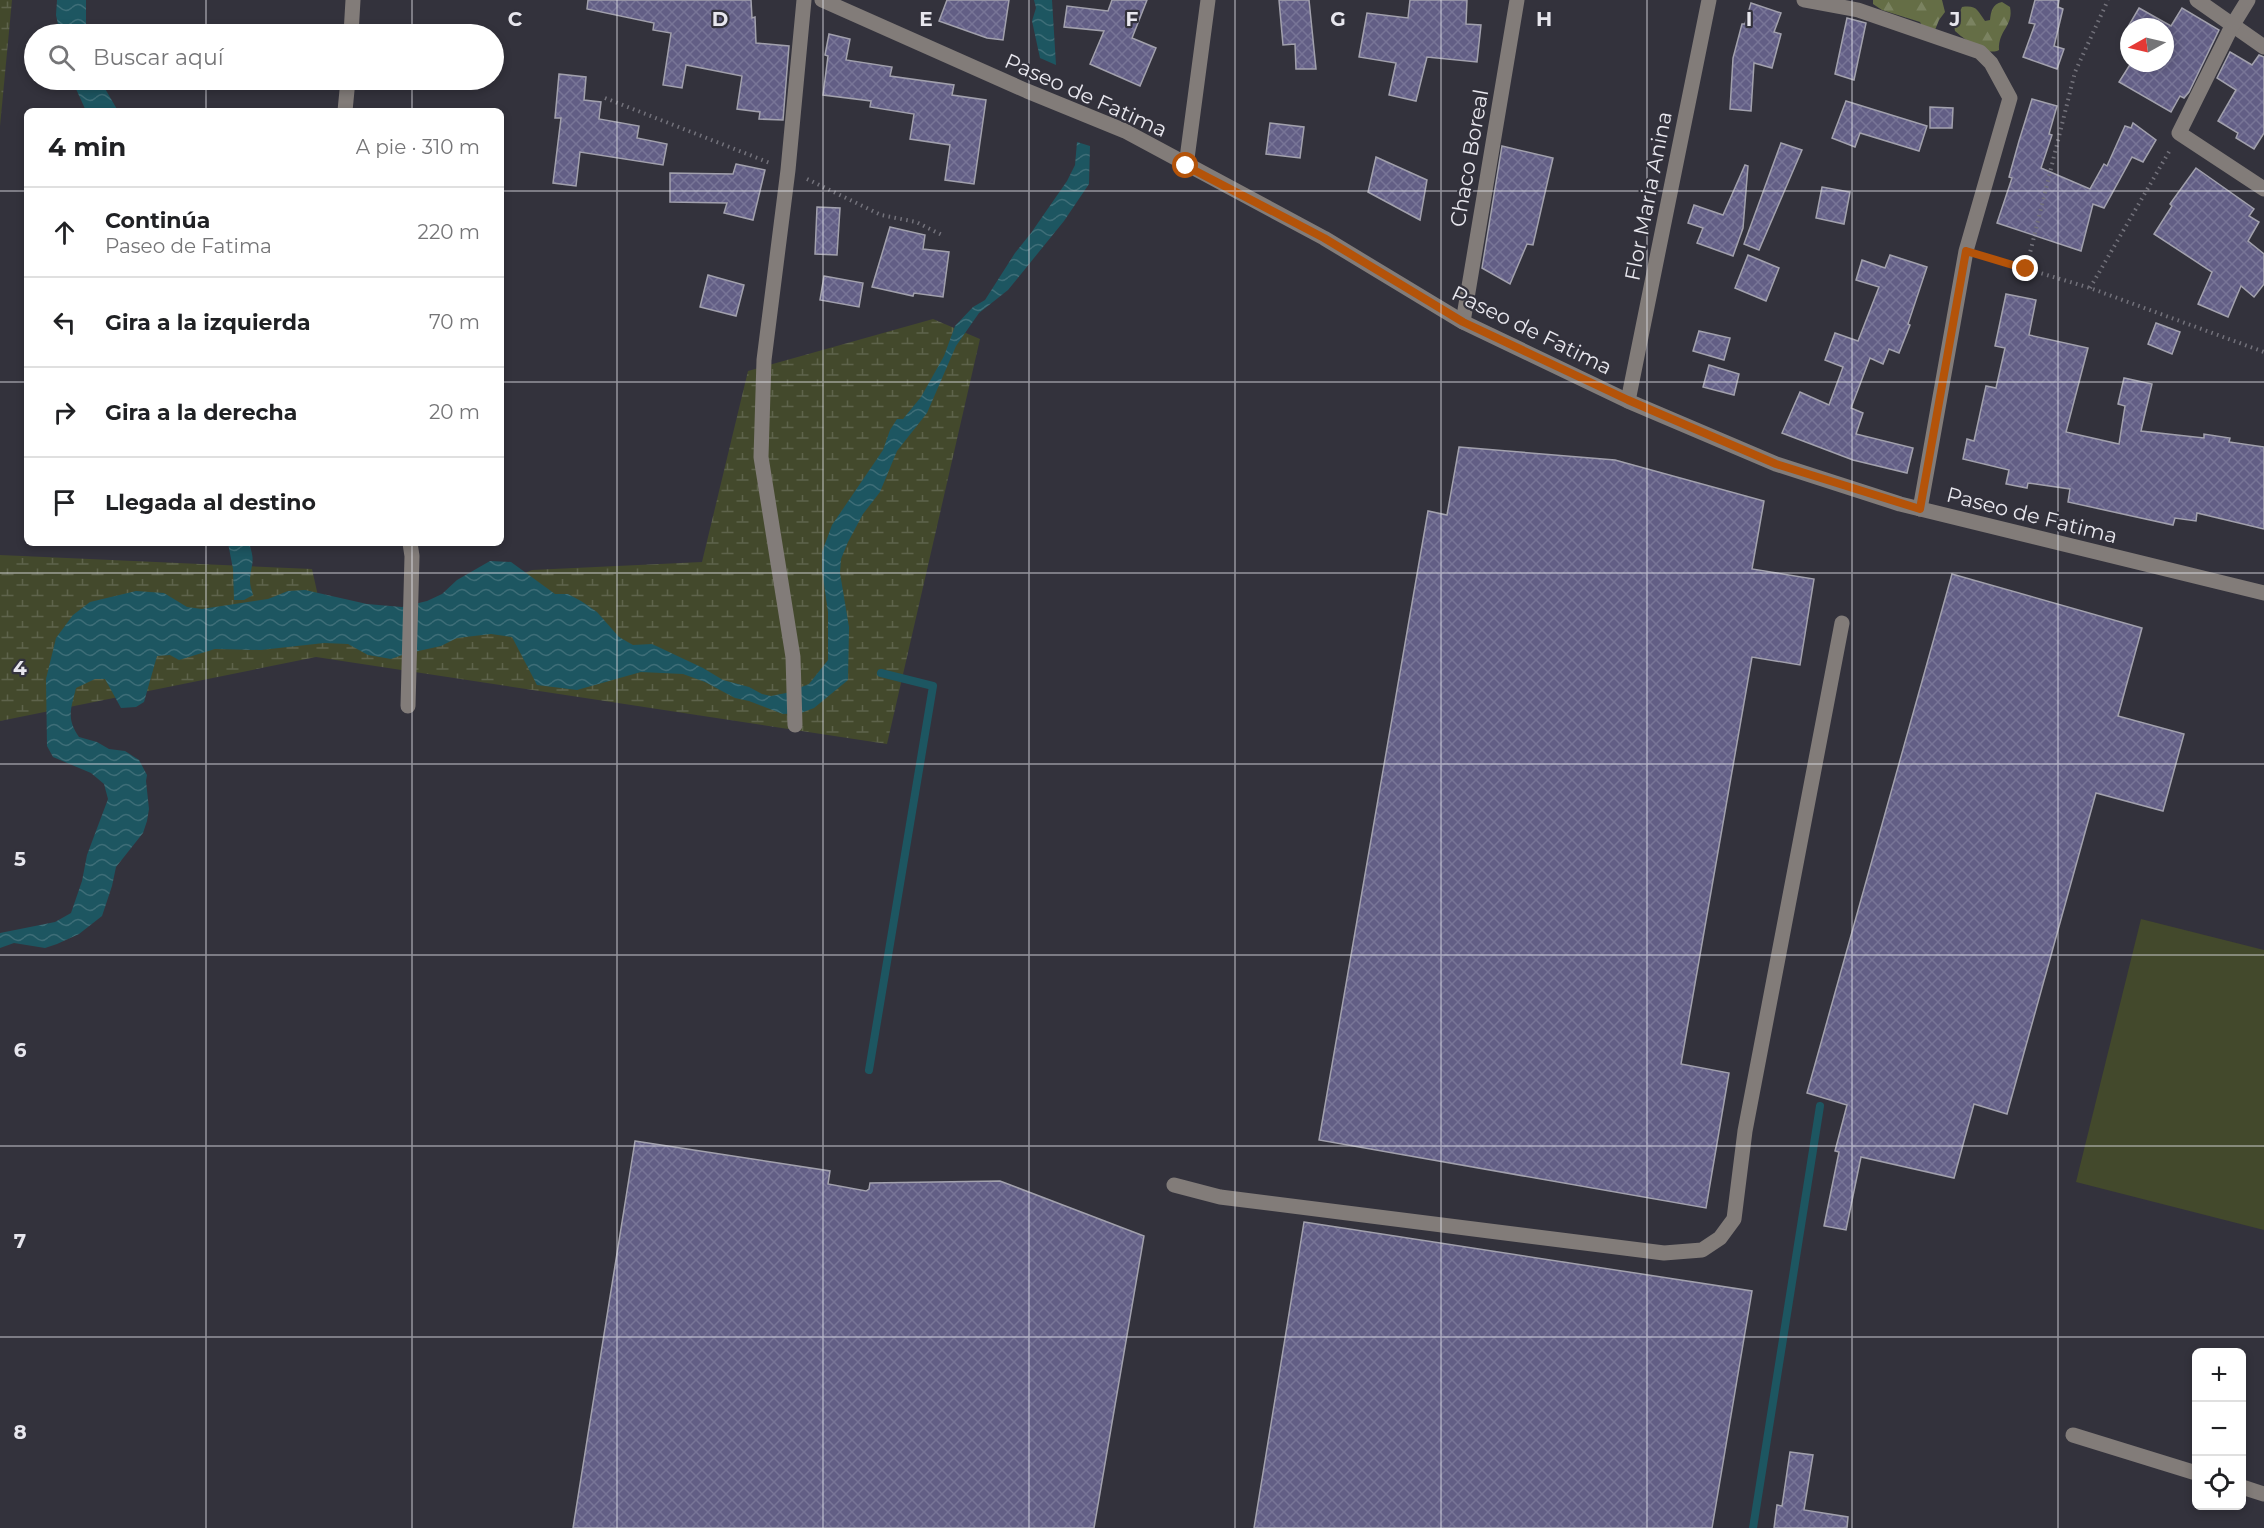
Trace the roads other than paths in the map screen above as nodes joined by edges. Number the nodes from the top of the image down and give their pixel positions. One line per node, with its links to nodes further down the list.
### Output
1 (353, 0): 11 (street)
2 (804, 0): 25 (street)
3 (822, 0): 16 (street, Paseo de Fatima)
4 (1208, 0): 16 (street)
5 (1517, 0): 18 (street, Chaco Boreal)
6 (1709, 0): 19 (street, Flor Maria Anina)
7 (1804, 0): 10 (street)
8 (2197, 0): 12 (street)
9 (2248, 0): 12 (street)
10 (1859, 5): 20 (street)
11 (352, 24)
12 (2232, 26): 13 (street); 17 (street)
13 (2264, 47)
14 (347, 90): 15 (street)
15 (345, 108)
16 (1186, 166): 18 (street, Paseo de Fatima)
17 (2264, 189)
18 (1463, 322): 19 (street, Paseo de Fatima)
19 (1628, 400): 20 (street, Paseo de Fatima)
20 (1920, 509): 22 (street, Paseo de Fatima)
21 (410, 546): 24 (street)
22 (2264, 593)
23 (1842, 623): 26 (street)
24 (408, 706)
25 (795, 725)
26 (1174, 1185)
27 (2073, 1435): 28 (street)
28 (2192, 1472)
29 (2246, 1489): 30 (street)
30 (2264, 1494)

